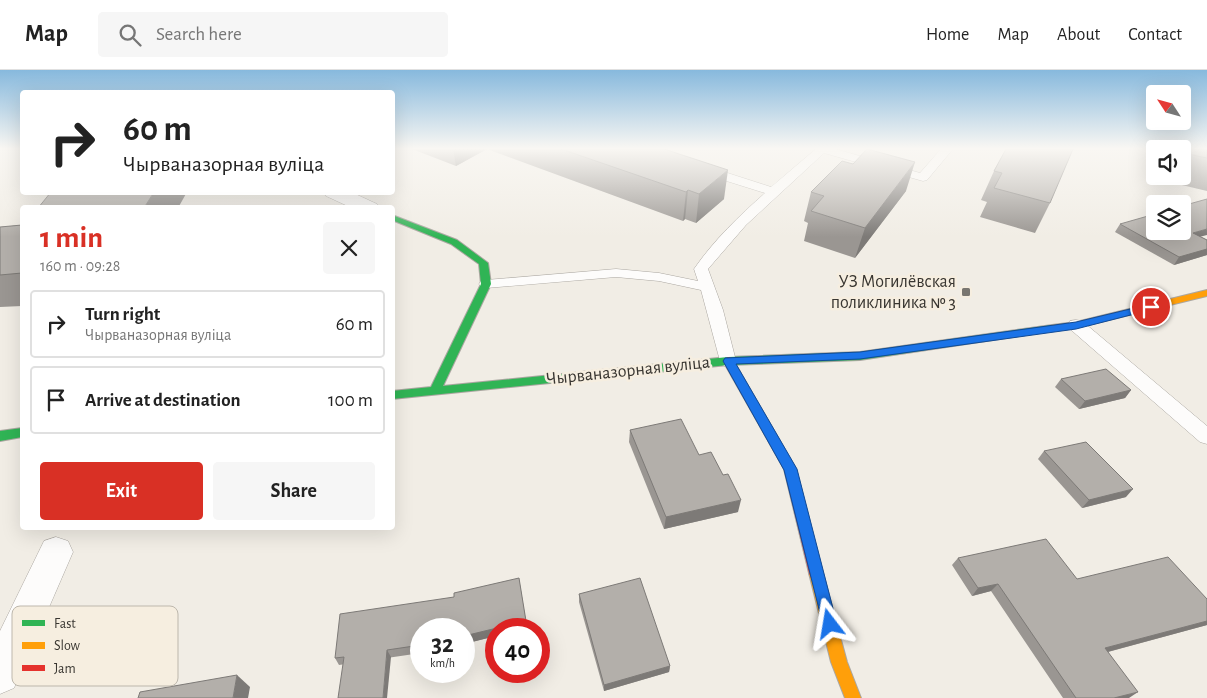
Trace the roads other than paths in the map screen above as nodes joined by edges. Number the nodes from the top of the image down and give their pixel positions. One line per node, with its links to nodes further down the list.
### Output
1 (730, 178): 3 (lane)
2 (791, 178): 3 (lane)
3 (774, 192): 8 (lane)
4 (340, 195): 5 (street)
5 (363, 205)
6 (395, 218): 7 (street)
7 (486, 284): 8 (lane); 12 (street)
8 (707, 287): 11 (lane)
9 (1207, 293): 10 (street, Чырваназорная вуліца)
10 (1076, 325): 11 (street, Чырваназорная вуліца); 16 (lane)
11 (728, 361): 12 (street, Чырваназорная вуліца); 21 (street)
12 (435, 390): 13 (street, Чырваназорная вуліца)
13 (395, 395)
14 (20, 433): 15 (street)
15 (0, 436)
16 (1207, 437)
17 (56, 552): 18 (street)
18 (31, 606)
19 (12, 648): 20 (street)
20 (0, 674)
21 (853, 698)

